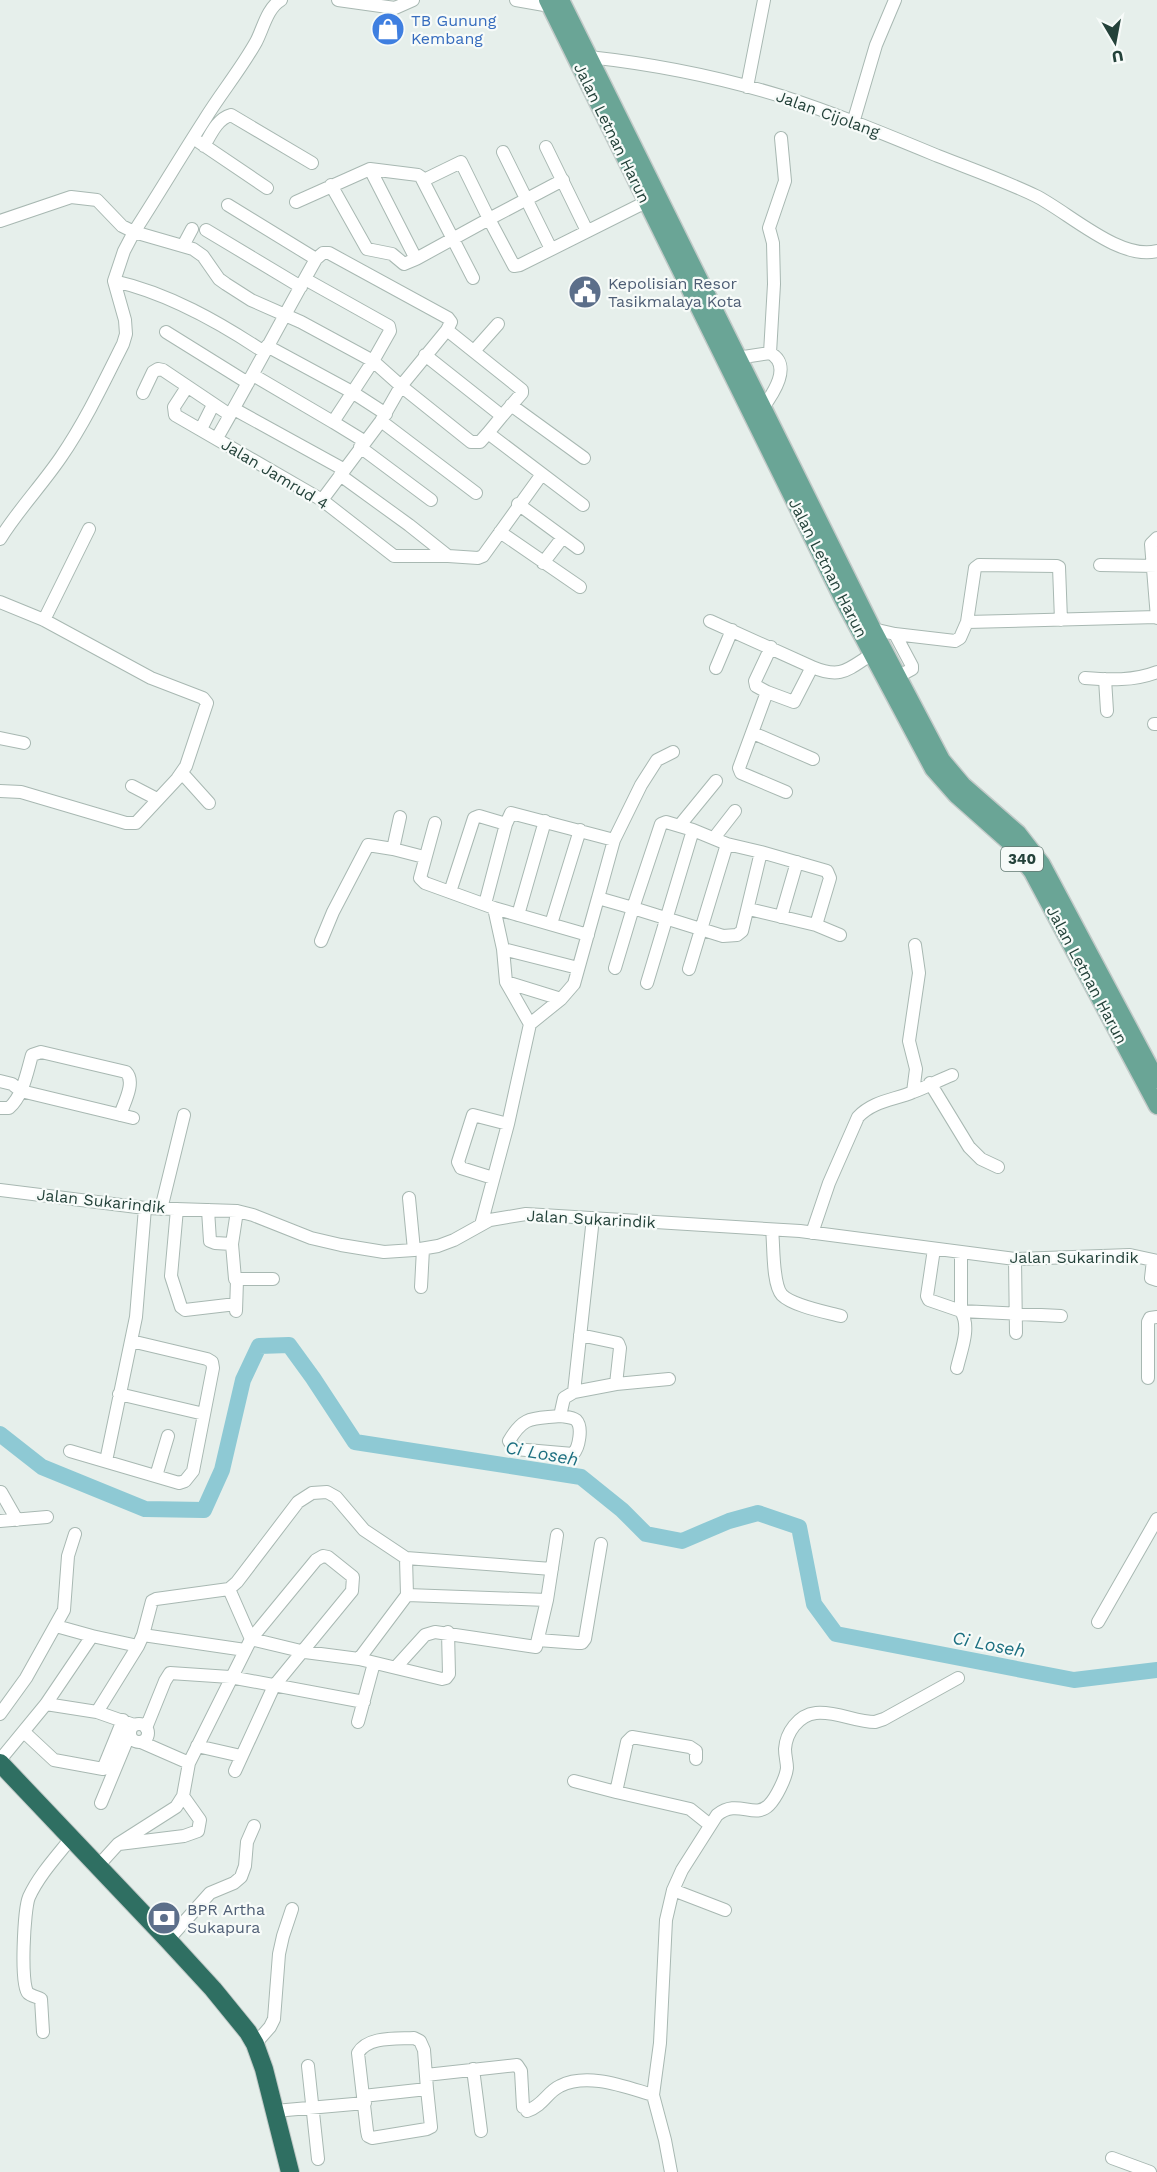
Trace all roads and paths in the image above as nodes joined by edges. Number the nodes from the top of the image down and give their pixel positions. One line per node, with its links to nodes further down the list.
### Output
1 (281, 0): 11 (street)
2 (338, 0): 3 (street)
3 (413, 0)
4 (516, 0): 7 (street)
5 (764, 0): 9 (street)
6 (895, 0): 10 (street)
7 (552, 2): 8 (main road, Jalan Letnan Harun / 340); 16 (main road, Jalan Letnan Harun / 340)
8 (589, 57): 9 (street, Jalan Cijolang); 16 (main road, Jalan Letnan Harun / 340)
9 (747, 87): 10 (street, Jalan Cijolang)
10 (853, 123): 36 (street, Jalan Cijolang)
11 (194, 137): 13 (street); 32 (street)
12 (781, 138): 48 (street)
13 (204, 146): 17 (street); 22 (street)
14 (546, 147): 20 (street)
15 (502, 152): 23 (street)
16 (631, 157): 25 (main road, Jalan Letnan Harun / 340); 50 (main road, Jalan Letnan Harun / 340)
17 (312, 163)
18 (370, 168): 19 (street); 21 (street); 37 (street)
19 (424, 180): 27 (street); 33 (street)
20 (563, 180): 23 (street); 31 (street)
21 (331, 185): 24 (street); 37 (street)
22 (267, 188)
23 (526, 200): 27 (street); 35 (street)
24 (296, 202)
25 (646, 202): 31 (street); 62 (main road, Jalan Letnan Harun / 340)
26 (228, 205): 38 (street)
27 (489, 219): 33 (street); 35 (street)
28 (0, 221): 32 (street)
29 (192, 229): 34 (street)
30 (206, 230): 41 (street)
31 (587, 231): 35 (street)
32 (134, 232): 34 (street); 40 (street)
33 (453, 239): 37 (street); 39 (street)
34 (184, 244): 42 (street)
35 (551, 249)
36 (1157, 251)
37 (416, 259)
38 (316, 260): 41 (street); 44 (street)
39 (473, 278)
40 (114, 280): 46 (street); 79 (street)
41 (303, 283): 42 (street); 51 (street)
42 (286, 315): 46 (street); 51 (street)
43 (498, 324): 47 (street)
44 (447, 330): 47 (street); 49 (street)
45 (166, 332): 52 (street)
46 (265, 349): 52 (street); 55 (street)
47 (474, 351): 58 (street)
48 (770, 353): 50 (street); 62 (street)
49 (425, 356): 53 (street); 60 (street)
50 (737, 358): 62 (main road, Jalan Letnan Harun / 340)
51 (374, 361): 53 (street); 55 (street)
52 (250, 379): 59 (street); 63 (street)
53 (401, 386): 61 (street); 65 (street)
54 (187, 387): 56 (street); 57 (street); 64 (street, Jalan Jamrud 4)
55 (352, 392): 61 (street); 63 (street)
56 (143, 393)
57 (213, 405): 59 (street); 64 (street)
58 (511, 405): 60 (street); 68 (street)
59 (232, 412): 66 (street); 69 (street)
60 (502, 416): 65 (street)
61 (383, 417): 67 (street); 71 (street)
62 (762, 418): 94 (main road, Jalan Letnan Harun / 340)
63 (333, 422): 67 (street)
64 (201, 429): 66 (street, Jalan Jamrud 4)
65 (488, 433): 70 (street)
66 (217, 438): 72 (street, Jalan Jamrud 4)
67 (362, 444): 69 (street); 73 (street)
68 (584, 458)
69 (341, 472): 72 (street); 82 (street)
70 (542, 474): 74 (street); 75 (street)
71 (476, 493)
72 (322, 500): 82 (street, Jalan Jamrud 4)
73 (431, 500)
74 (518, 504): 77 (street); 78 (street)
75 (583, 505)
76 (89, 529): 89 (street)
77 (500, 532): 82 (street); 83 (street)
78 (563, 537): 81 (street); 83 (street)
79 (0, 538)
80 (1157, 538): 85 (street)
81 (578, 548)
82 (448, 556)
83 (543, 563): 86 (street)
84 (1100, 565): 85 (street)
85 (1155, 566): 88 (street)
86 (580, 587)
87 (0, 602): 89 (street)
88 (1157, 617): 90 (street)
89 (44, 620): 111 (street)
90 (1061, 620): 92 (street); 92 (street)
91 (710, 621): 93 (street)
92 (967, 622): 95 (street)
93 (732, 630): 96 (street); 99 (street)
94 (867, 631): 95 (street); 97 (main road, Jalan Letnan Harun / 340); 101 (main road, Jalan Letnan Harun / 340)
95 (895, 634): 101 (street)
96 (771, 647): 98 (street); 104 (street)
97 (872, 654): 98 (street); 156 (main road, Jalan Letnan Harun / 340)
98 (812, 667): 104 (street)
99 (716, 668)
100 (1157, 672): 103 (street)
101 (899, 676): 156 (main road, Jalan Letnan Harun / 340)
102 (1085, 678): 103 (street)
103 (1104, 679): 105 (street)
104 (767, 692): 106 (street)
105 (1107, 711)
106 (753, 732): 110 (street); 115 (street)
107 (0, 738): 108 (street)
108 (24, 744)
109 (673, 752): 127 (street)
110 (813, 759)
111 (182, 773): 116 (street); 117 (street)
112 (716, 781): 123 (street)
113 (132, 786): 116 (street)
114 (0, 791): 116 (street)
115 (786, 792)
116 (157, 799)
117 (208, 803)
118 (735, 810): 126 (street)
119 (400, 817): 129 (street)
120 (545, 821): 122 (street); 124 (street); 138 (street)
121 (435, 823): 131 (street)
122 (506, 824): 133 (street); 135 (street)
123 (680, 825): 125 (street); 136 (street)
124 (580, 830): 127 (street); 141 (street)
125 (693, 830): 126 (street); 139 (street)
126 (714, 838): 128 (street)
127 (614, 840): 134 (street)
128 (727, 844): 130 (street); 143 (street)
129 (393, 849): 131 (street); 146 (street)
130 (761, 852): 132 (street); 137 (street)
131 (424, 857): 133 (street)
132 (797, 862): 140 (street); 142 (street)
133 (450, 892): 135 (street)
134 (598, 898): 136 (street); 144 (street)
135 (489, 906): 138 (street); 148 (street)
136 (633, 908): 139 (street); 150 (street)
137 (749, 909): 140 (street); 143 (street)
138 (518, 915): 141 (street)
139 (666, 917): 143 (street); 153 (street)
140 (781, 918): 142 (street)
141 (551, 924): 144 (street)
142 (816, 925): 145 (street)
143 (700, 928): 151 (street)
144 (588, 935): 149 (street)
145 (840, 935)
146 (321, 941)
147 (915, 945): 162 (street)
148 (503, 949): 149 (street); 152 (street)
149 (578, 968): 154 (street)
150 (615, 968)
151 (689, 969)
152 (506, 982): 154 (street); 155 (street)
153 (647, 983)
154 (561, 999): 155 (street)
155 (530, 1024): 168 (street)
156 (1141, 1064): 158 (main road, Jalan Letnan Harun / 340); 163 (main road, Jalan Letnan Harun / 340)
157 (952, 1075): 160 (street)
158 (1157, 1080)
159 (0, 1081): 161 (street)
160 (930, 1083): 162 (street); 169 (street)
161 (21, 1091): 164 (street); 165 (street); 165 (street)
162 (913, 1092): 182 (street)
163 (1157, 1106)
164 (0, 1108)
165 (120, 1115): 167 (street)
166 (184, 1115): 175 (street)
167 (133, 1118)
168 (508, 1124): 170 (street); 170 (street)
169 (998, 1167)
170 (494, 1178): 180 (street)
171 (0, 1190): 172 (street); 174 (street, Jalan Sukarindik)
172 (0, 1197)
173 (409, 1198): 185 (street)
174 (145, 1208): 175 (street, Jalan Sukarindik); 200 (street)
175 (161, 1209): 176 (street, Jalan Sukarindik)
176 (177, 1209): 177 (street, Jalan Sukarindik); 190 (street)
177 (208, 1210): 178 (street, Jalan Sukarindik); 183 (street)
178 (237, 1212): 183 (street); 185 (street, Jalan Sukarindik)
179 (593, 1218): 180 (street, Jalan Sukarindik); 181 (street, Jalan Sukarindik); 199 (street)
180 (481, 1226): 185 (street, Jalan Sukarindik)
181 (772, 1230): 182 (street, Jalan Sukarindik); 195 (street)
182 (813, 1233): 184 (street, Jalan Sukarindik)
183 (232, 1244): 190 (street)
184 (934, 1249): 186 (street, Jalan Sukarindik); 193 (street)
185 (418, 1250): 192 (street)
186 (961, 1252): 187 (street, Jalan Sukarindik); 193 (street)
187 (1015, 1259): 188 (street, Jalan Sukarindik); 194 (street)
188 (1155, 1260): 191 (street)
189 (273, 1279): 190 (street)
190 (237, 1280)
191 (1157, 1280)
192 (420, 1287)
193 (961, 1311): 194 (street); 201 (street)
194 (1017, 1315): 196 (street); 198 (street)
195 (841, 1316)
196 (1061, 1316)
197 (1157, 1317): 202 (street)
198 (1016, 1333)
199 (580, 1335): 204 (street); 205 (street)
200 (131, 1341): 206 (street); 207 (street)
201 (957, 1368)
202 (1148, 1378)
203 (669, 1379): 204 (street)
204 (616, 1384): 205 (street)
205 (574, 1392): 208 (street)
206 (119, 1394): 207 (street); 211 (street)
207 (204, 1414): 212 (street)
208 (561, 1416): 208 (street)
209 (168, 1436): 212 (street)
210 (70, 1451): 211 (street)
211 (106, 1461): 212 (street)
212 (156, 1476)
213 (1, 1492): 216 (street)
214 (46, 1516): 216 (street)
215 (1157, 1519): 226 (street)
216 (17, 1520): 217 (street)
217 (0, 1521)
218 (75, 1534): 227 (street)
219 (557, 1535): 222 (street)
220 (601, 1544): 231 (street)
221 (406, 1558): 222 (street); 223 (street); 224 (street)
222 (552, 1569): 225 (street)
223 (229, 1589): 230 (street); 232 (street)
224 (407, 1595): 225 (street); 234 (street)
225 (547, 1600): 231 (street)
226 (1098, 1622)
227 (56, 1626): 229 (street); 243 (street)
228 (448, 1632): 231 (street); 236 (street); 236 (street)
229 (92, 1636): 230 (street); 241 (street)
230 (140, 1640): 232 (street); 242 (street)
231 (538, 1640)
232 (248, 1644): 233 (street); 233 (street); 237 (street)
233 (304, 1652): 234 (street); 239 (street)
234 (359, 1659): 235 (street)
235 (374, 1663): 236 (street); 240 (street)
236 (396, 1667)
237 (230, 1677): 239 (street); 245 (street); 247 (street)
238 (958, 1678): 258 (street)
239 (274, 1686): 240 (street); 248 (street)
240 (364, 1702): 244 (street)
241 (46, 1704): 242 (street); 246 (street)
242 (97, 1712): 245 (street)
243 (0, 1714)
244 (358, 1722)
245 (133, 1727): 251 (street); 252 (street)
246 (24, 1732): 250 (street); 252 (street)
247 (197, 1746): 248 (street); 251 (street)
248 (242, 1756): 253 (street)
249 (696, 1759): 255 (street)
250 (0, 1762): 260 (highway)
251 (189, 1763): 256 (street)
252 (108, 1770): 257 (street)
253 (235, 1771)
254 (574, 1781): 255 (street)
255 (616, 1792): 258 (street)
256 (183, 1796): 261 (street); 261 (street)
257 (101, 1803)
258 (710, 1825): 263 (street)
259 (254, 1826): 266 (street)
260 (72, 1837): 262 (highway); 267 (street)
261 (118, 1844): 262 (street)
262 (98, 1866): 266 (highway)
263 (674, 1888): 265 (street); 273 (street)
264 (292, 1909): 268 (street)
265 (724, 1910)
266 (168, 1940): 268 (highway)
267 (43, 2032)
268 (255, 2044): 276 (highway)
269 (308, 2066): 275 (street)
270 (472, 2069): 271 (street); 273 (street); 277 (street)
271 (426, 2075): 272 (street); 274 (street)
272 (427, 2089): 274 (street); 274 (street)
273 (653, 2095): 281 (street)
274 (364, 2099): 275 (street)
275 (313, 2108): 276 (street); 279 (street)
276 (274, 2111): 280 (highway)
277 (481, 2131)
278 (1112, 2158): 282 (street)
279 (318, 2159)
280 (290, 2172)
281 (671, 2172)
282 (1150, 2172)

